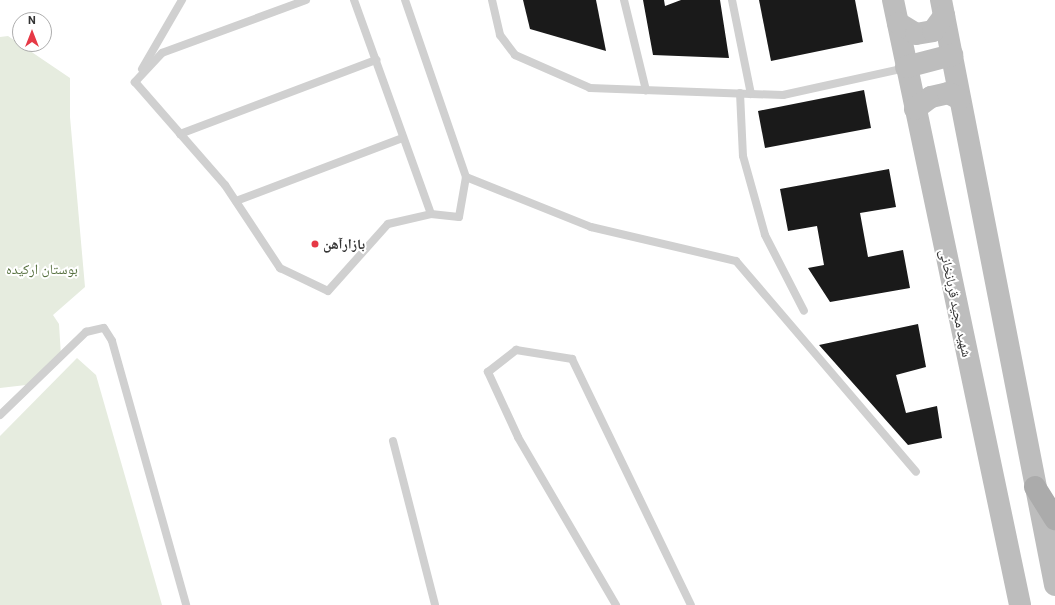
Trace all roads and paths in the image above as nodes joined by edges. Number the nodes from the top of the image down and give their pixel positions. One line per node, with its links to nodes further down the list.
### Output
1 (182, 0): 14 (lane)
2 (306, 0): 14 (lane)
3 (354, 0): 12 (lane)
4 (405, 0): 22 (lane)
5 (492, 0): 15 (lane)
6 (624, 0): 15 (lane)
7 (732, 0): 17 (lane)
8 (893, 0): 10 (main road, شهید مجید قربانخانی)
9 (943, 8): 10 (main road); 11 (main road)
10 (898, 24): 13 (main road, شهید مجید قربانخانی)
11 (952, 55): 13 (main road); 18 (main road)
12 (376, 60): 20 (lane); 21 (lane)
13 (906, 67): 17 (lane); 19 (main road, شهید مجید قربانخانی)
14 (135, 82): 20 (lane)
15 (646, 90): 16 (lane)
16 (740, 93): 17 (lane); 25 (lane)
17 (752, 94)
18 (960, 99): 19 (main road); 29 (main road)
19 (915, 109): 36 (main road, شهید مجید قربانخانی)
20 (180, 134): 23 (lane)
21 (403, 138): 23 (lane); 24 (lane)
22 (466, 177): 24 (lane); 28 (lane)
23 (236, 201): 24 (lane)
24 (431, 214)
25 (804, 311)
26 (0, 415): 32 (lane)
27 (393, 441): 33 (lane)
28 (916, 472)
29 (1035, 487): 30 (main road); 31 (main road)
30 (1055, 519)
31 (1055, 585)
32 (186, 605)
33 (435, 605)
34 (616, 605): 35 (lane)
35 (691, 605)
36 (1020, 605)

